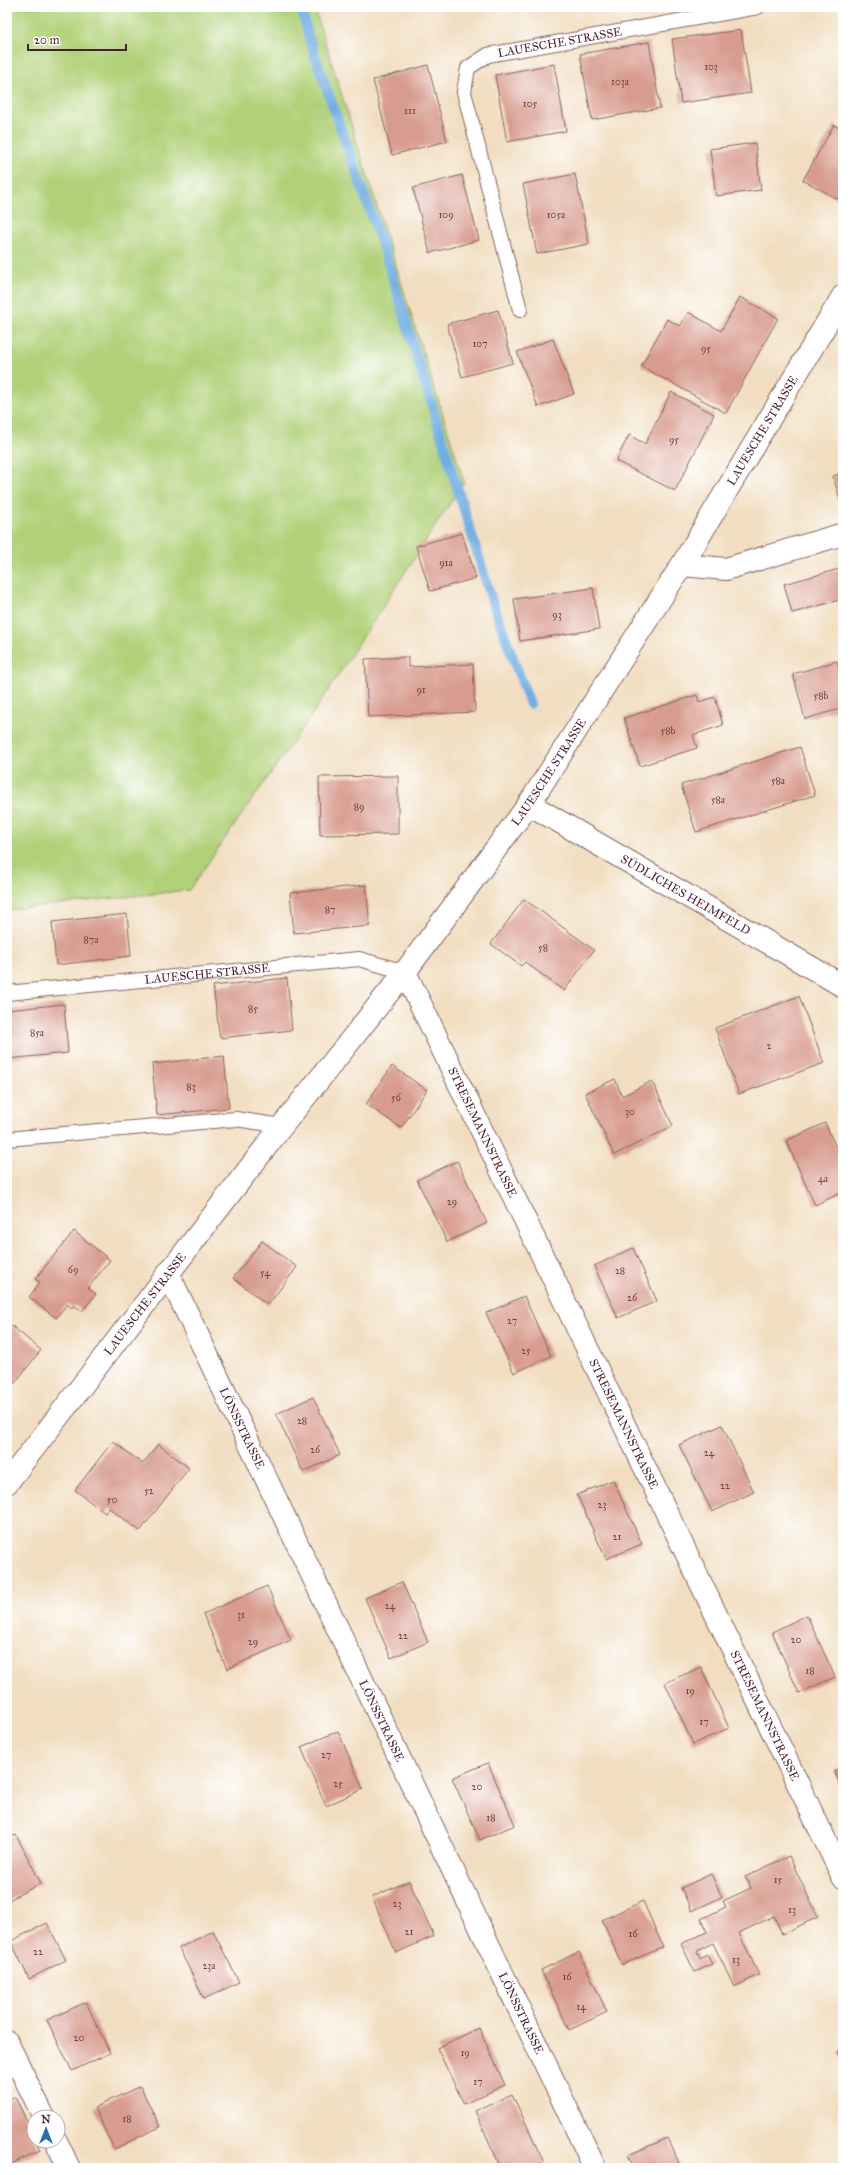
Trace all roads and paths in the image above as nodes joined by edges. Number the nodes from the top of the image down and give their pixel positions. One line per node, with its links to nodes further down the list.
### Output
1 (758, 7): 3 (lane, LAUESCHE STRASSE)
2 (843, 296): 5 (street, LAUESCHE STRASSE)
3 (520, 310)
4 (843, 534): 5 (street)
5 (682, 565): 6 (street, LAUESCHE STRASSE)
6 (529, 804): 7 (street, LAUESCHE STRASSE); 8 (street, SÜDLICHES HEIMFELD)
7 (405, 972): 9 (lane, LAUESCHE STRASSE); 10 (street, LAUESCHE STRASSE); 14 (street, STRESEMANNSTRASSE)
8 (843, 986)
9 (7, 993)
10 (282, 1126): 11 (lane); 12 (street, LAUESCHE STRASSE)
11 (7, 1139)
12 (168, 1273): 13 (street, LAUESCHE STRASSE); 19 (street, LÖNSSTRASSE)
13 (7, 1483)
14 (843, 1877)
15 (7, 2042): 16 (street)
16 (40, 2109)
17 (60, 2149): 18 (street)
18 (69, 2168)
19 (595, 2168)

